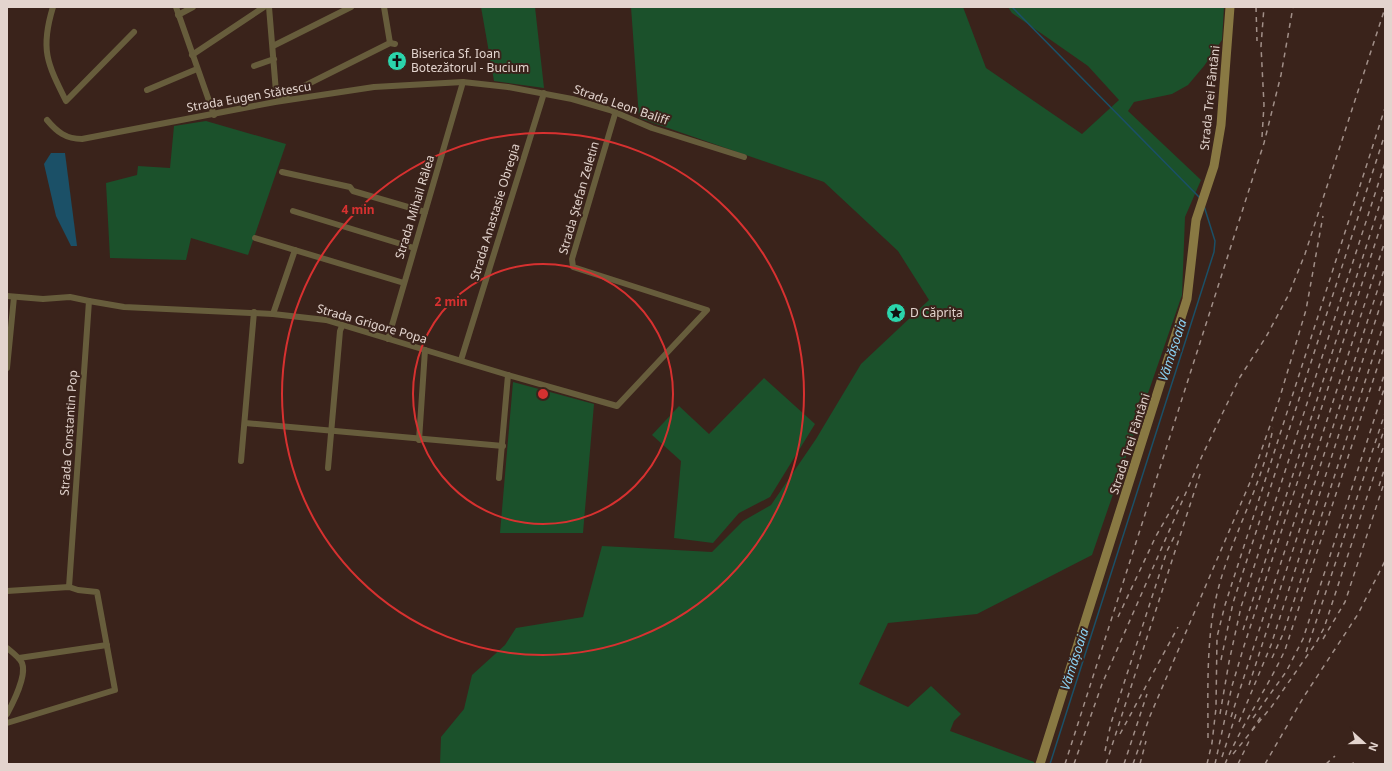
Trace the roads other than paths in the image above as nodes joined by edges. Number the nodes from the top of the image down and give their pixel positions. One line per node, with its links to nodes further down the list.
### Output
1 (53, 7): 10 (street)
2 (176, 7): 9 (street)
3 (193, 7): 9 (street)
4 (264, 7): 12 (street)
5 (269, 7): 11 (street)
6 (351, 7): 11 (street)
7 (384, 7): 13 (street)
8 (1230, 7): 55 (main road, Strada Trei Fântâni)
9 (178, 16): 12 (street)
10 (134, 32)
11 (273, 46): 13 (street)
12 (192, 55): 15 (street)
13 (274, 59): 14 (street)
14 (254, 66)
15 (197, 69): 17 (street); 20 (street)
16 (463, 82): 18 (street, Strada Leon Baliff); 20 (street, Strada Eugen Stătescu); 25 (street, Strada Mihail Râlea)
17 (147, 90)
18 (544, 93): 19 (street, Strada Leon Baliff); 37 (street, Strada Anastasie Obregia)
19 (615, 114): 22 (street, Strada Leon Baliff); 40 (street, Strada Ștefan Zeletin)
20 (214, 115): 21 (street, Strada Eugen Stătescu)
21 (47, 120)
22 (744, 157)
23 (282, 172): 25 (street)
24 (292, 212): 27 (street)
25 (425, 212): 27 (street, Strada Mihail Râlea)
26 (255, 238): 28 (street)
27 (414, 248): 29 (street, Strada Mihail Râlea)
28 (295, 250): 29 (street); 33 (street)
29 (404, 283): 35 (street, Strada Mihail Râlea)
30 (10, 296): 31 (street); 38 (street)
31 (89, 301): 32 (street, Strada Grigore Popa); 48 (street, Strada Constantin Pop)
32 (254, 312): 33 (street, Strada Grigore Popa); 41 (street)
33 (273, 314): 34 (street, Strada Grigore Popa)
34 (342, 326): 35 (street, Strada Grigore Popa); 42 (street)
35 (388, 339): 36 (street, Strada Grigore Popa)
36 (425, 350): 37 (street, Strada Grigore Popa); 43 (street)
37 (461, 360): 39 (street, Strada Grigore Popa)
38 (7, 368)
39 (508, 376): 40 (street, Strada Grigore Popa); 44 (street)
40 (617, 406)
41 (245, 423): 42 (street); 45 (street)
42 (331, 432): 43 (street); 46 (street)
43 (419, 440): 44 (street)
44 (503, 446): 47 (street)
45 (241, 461)
46 (328, 468)
47 (499, 478)
48 (69, 587): 49 (street); 50 (street)
49 (7, 591)
50 (107, 645): 52 (street); 54 (street)
51 (7, 648): 52 (street)
52 (19, 658): 53 (street)
53 (7, 714)
54 (7, 723)
55 (1040, 764)

